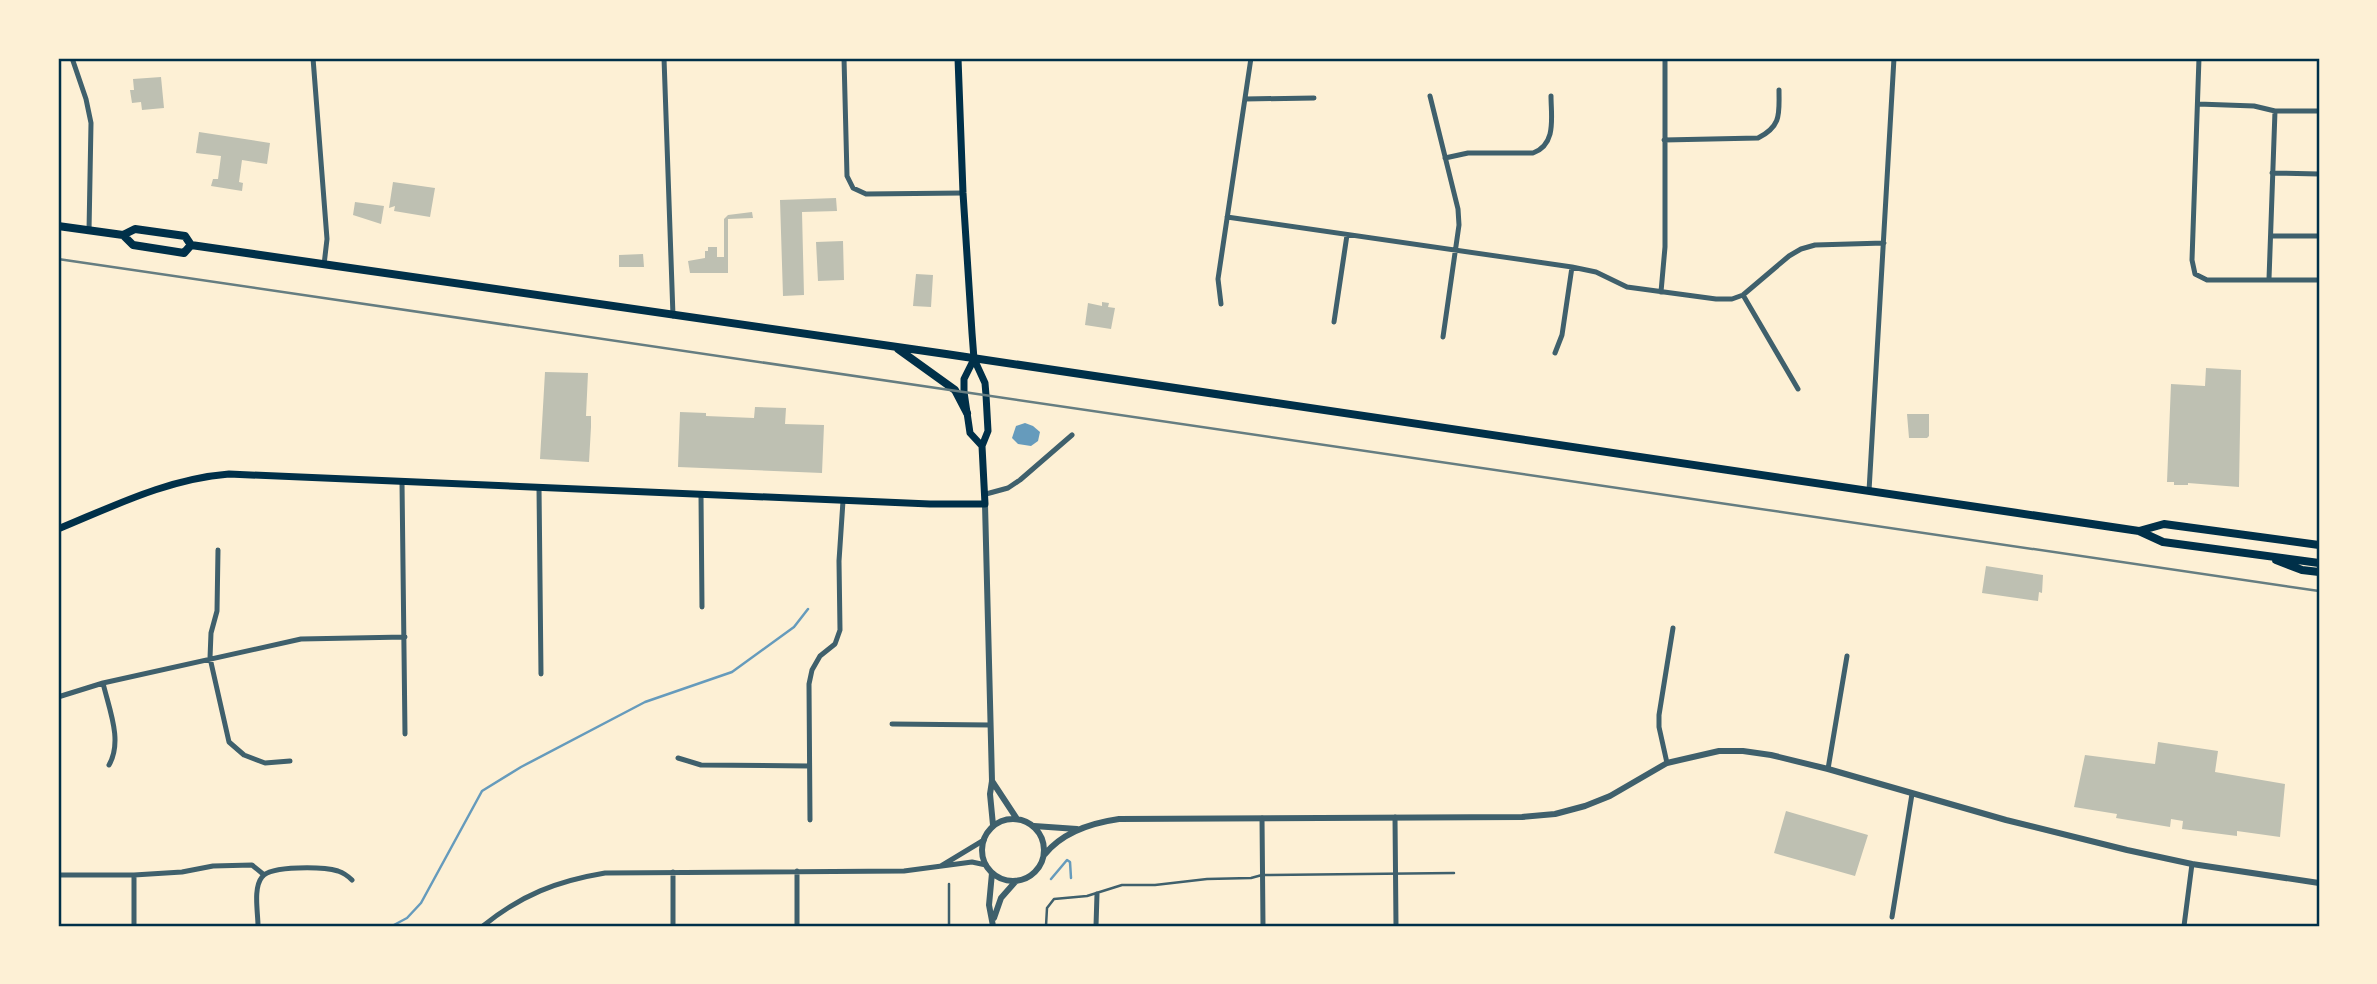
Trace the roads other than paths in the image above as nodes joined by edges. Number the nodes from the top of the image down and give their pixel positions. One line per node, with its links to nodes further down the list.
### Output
1 (72, 58): 27 (street)
2 (313, 58): 35 (street)
3 (664, 58): 42 (street)
4 (844, 58): 24 (street)
5 (958, 58): 24 (main road)
6 (1251, 58): 16 (street)
7 (1665, 58): 20 (street)
8 (1894, 58): 32 (street)
9 (2199, 58): 17 (street)
10 (2306, 58): 11 (street)
11 (2319, 58)
12 (1779, 90): 20 (street)
13 (1430, 96): 21 (street)
14 (1552, 96): 21 (street)
15 (1314, 98): 16 (street)
16 (1245, 99): 25 (street)
17 (2197, 104): 18 (street); 37 (street)
18 (2275, 111): 19 (street); 22 (street)
19 (2319, 111)
20 (1664, 140): 39 (street)
21 (1445, 158): 34 (street)
22 (2272, 173): 23 (street); 30 (street)
23 (2319, 174)
24 (963, 193): 47 (main road)
25 (1227, 217): 29 (street); 41 (street)
26 (58, 226): 27 (main road)
27 (89, 231): 28 (main road)
28 (123, 235): 33 (main road); 33 (main road)
29 (1347, 235): 34 (street); 43 (street)
30 (2271, 236): 31 (street); 37 (street)
31 (2319, 236)
32 (1884, 243): 40 (street); 54 (street)
33 (191, 245): 35 (main road)
34 (1456, 252): 36 (street); 44 (street)
35 (324, 265): 42 (main road)
36 (1572, 267): 39 (street); 46 (street)
37 (2269, 279): 38 (street)
38 (2319, 280)
39 (1661, 292): 40 (street)
40 (1743, 295): 48 (street)
41 (1221, 304)
42 (673, 316): 45 (main road)
43 (1334, 322)
44 (1443, 337)
45 (895, 348): 47 (main road); 49 (main road)
46 (1555, 353)
47 (974, 359): 49 (main road); 51 (main road); 54 (main road)
48 (1798, 389)
49 (967, 413): 51 (main road)
50 (1072, 435): 55 (street)
51 (982, 446): 55 (main road)
52 (402, 482): 53 (main road); 59 (main road); 68 (street)
53 (539, 486): 56 (main road); 71 (street)
54 (1869, 492): 60 (main road)
55 (986, 494): 58 (main road)
56 (701, 495): 57 (main road); 66 (street)
57 (844, 501): 58 (main road); 81 (street)
58 (985, 504): 75 (street)
59 (58, 529)
60 (2139, 531): 61 (main road); 63 (main road)
61 (2319, 545)
62 (218, 550): 70 (street)
63 (2267, 556): 64 (main road); 65 (main road)
64 (2319, 562)
65 (2319, 572)
66 (702, 607)
67 (1673, 628): 79 (street)
68 (405, 637): 70 (street); 76 (street)
69 (1847, 656): 82 (street)
70 (210, 659): 72 (street); 78 (street)
71 (541, 674)
72 (103, 683): 73 (street); 80 (street)
73 (58, 697)
74 (892, 724): 75 (street)
75 (990, 725): 83 (street)
76 (405, 734)
77 (678, 758): 81 (street)
78 (290, 761)
79 (1667, 763): 82 (street); 85 (street)
80 (109, 765)
81 (809, 766): 88 (street)
82 (1828, 769): 84 (street)
83 (992, 781): 87 (street); 89 (street)
84 (1912, 794): 95 (street); 111 (street)
85 (1395, 817): 86 (street); 102 (street)
86 (1262, 818): 91 (street); 105 (street)
87 (1017, 819): 89 (street); 90 (street)
88 (810, 820)
89 (993, 825): 92 (street)
90 (1034, 826): 91 (street); 93 (street)
91 (1077, 829): 93 (street)
92 (984, 839): 94 (street); 96 (street)
93 (1045, 854): 107 (street)
94 (986, 864): 96 (street); 99 (street)
95 (2193, 864): 108 (street); 123 (street)
96 (941, 866): 97 (street)
97 (797, 871): 98 (street); 117 (street)
98 (673, 872): 115 (street); 116 (street)
99 (992, 873): 107 (street); 112 (street)
100 (1454, 873): 102 (lane)
101 (263, 874): 104 (street); 106 (street); 114 (street)
102 (1396, 874): 105 (lane); 122 (street)
103 (58, 875): 104 (street)
104 (134, 875): 113 (street)
105 (1262, 875): 110 (lane); 121 (street)
106 (352, 880)
107 (1016, 881): 112 (street)
108 (2319, 883)
109 (948, 884): 118 (lane)
110 (1097, 894): 119 (lane); 120 (street)
111 (1892, 917)
112 (993, 923)
113 (134, 926)
114 (258, 926)
115 (483, 926)
116 (673, 926)
117 (797, 926)
118 (949, 926)
119 (1046, 926)
120 (1096, 926)
121 (1263, 926)
122 (1396, 926)
123 (2184, 926)

